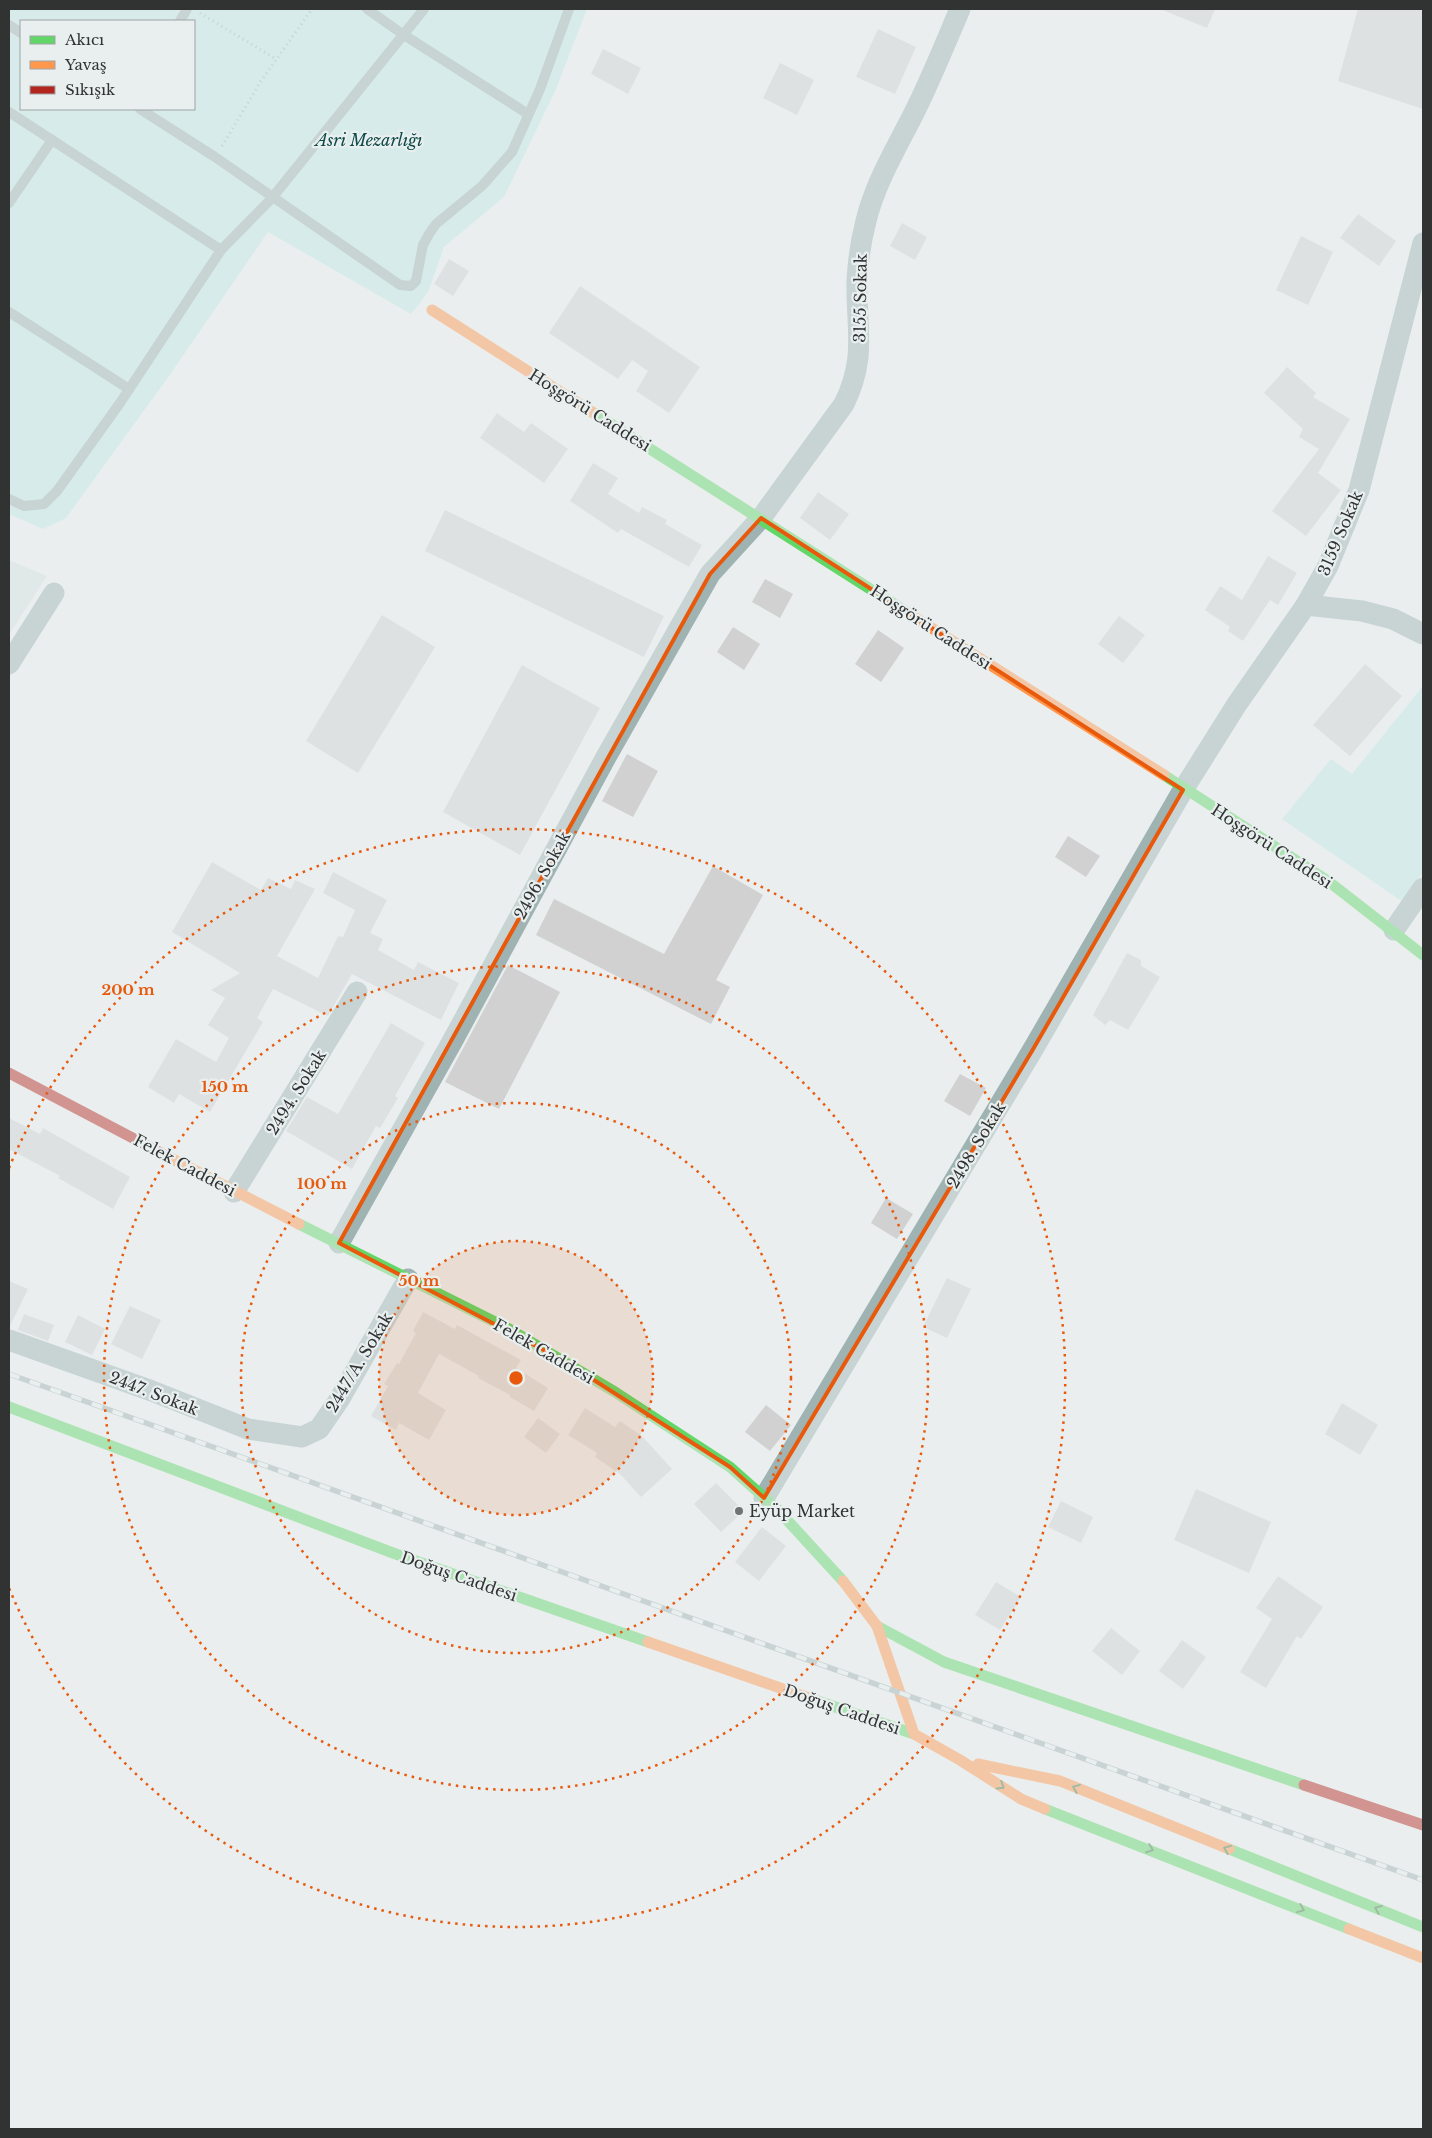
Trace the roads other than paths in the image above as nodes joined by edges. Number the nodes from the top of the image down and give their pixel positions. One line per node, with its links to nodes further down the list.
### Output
1 (187, 9): 6 (lane)
2 (367, 9): 9 (lane)
3 (424, 9): 9 (lane)
4 (569, 9): 12 (lane)
5 (960, 9): 22 (street, 3155 Sokak)
6 (181, 20)
7 (9, 25): 8 (lane)
8 (20, 32)
9 (404, 35): 12 (lane); 14 (lane)
10 (142, 110): 14 (lane)
11 (9, 112): 13 (lane)
12 (528, 114): 14 (lane)
13 (52, 140): 15 (lane); 17 (lane)
14 (272, 198): 17 (lane)
15 (9, 203)
16 (1423, 243): 24 (street, 3159 Sokak)
17 (221, 250): 20 (lane)
18 (432, 310): 22 (street, Hoşgörü Caddesi)
19 (9, 312): 20 (lane)
20 (130, 389): 21 (lane)
21 (9, 499)
22 (761, 518): 27 (street, Hoşgörü Caddesi); 34 (street, 2496. Sokak)
23 (54, 593): 26 (street)
24 (1306, 605): 25 (street); 27 (street, 3159 Sokak)
25 (1423, 634)
26 (9, 664)
27 (1183, 790): 29 (street, Hoşgörü Caddesi); 39 (street, 2498. Sokak)
28 (1423, 888): 29 (street)
29 (1394, 930): 30 (street, Hoşgörü Caddesi)
30 (1423, 955)
31 (357, 992): 33 (street, 2494. Sokak)
32 (9, 1073): 33 (street, Felek Caddesi)
33 (234, 1192): 34 (street, Felek Caddesi)
34 (338, 1243): 35 (street, Felek Caddesi)
35 (408, 1279): 38 (street, 2447/A. Sokak); 39 (street, Felek Caddesi)
36 (9, 1340): 38 (street, 2447. Sokak)
37 (9, 1407): 41 (street, Doğuş Caddesi)
38 (302, 1437)
39 (764, 1498): 40 (street, Felek Caddesi)
40 (877, 1626): 41 (street, Felek Caddesi); 43 (street)
41 (914, 1734): 42 (street)
42 (960, 1760): 44 (street, one-way to 42); 45 (street, one-way to 45)
43 (1423, 1825)
44 (1423, 1927)
45 (1423, 1958)

